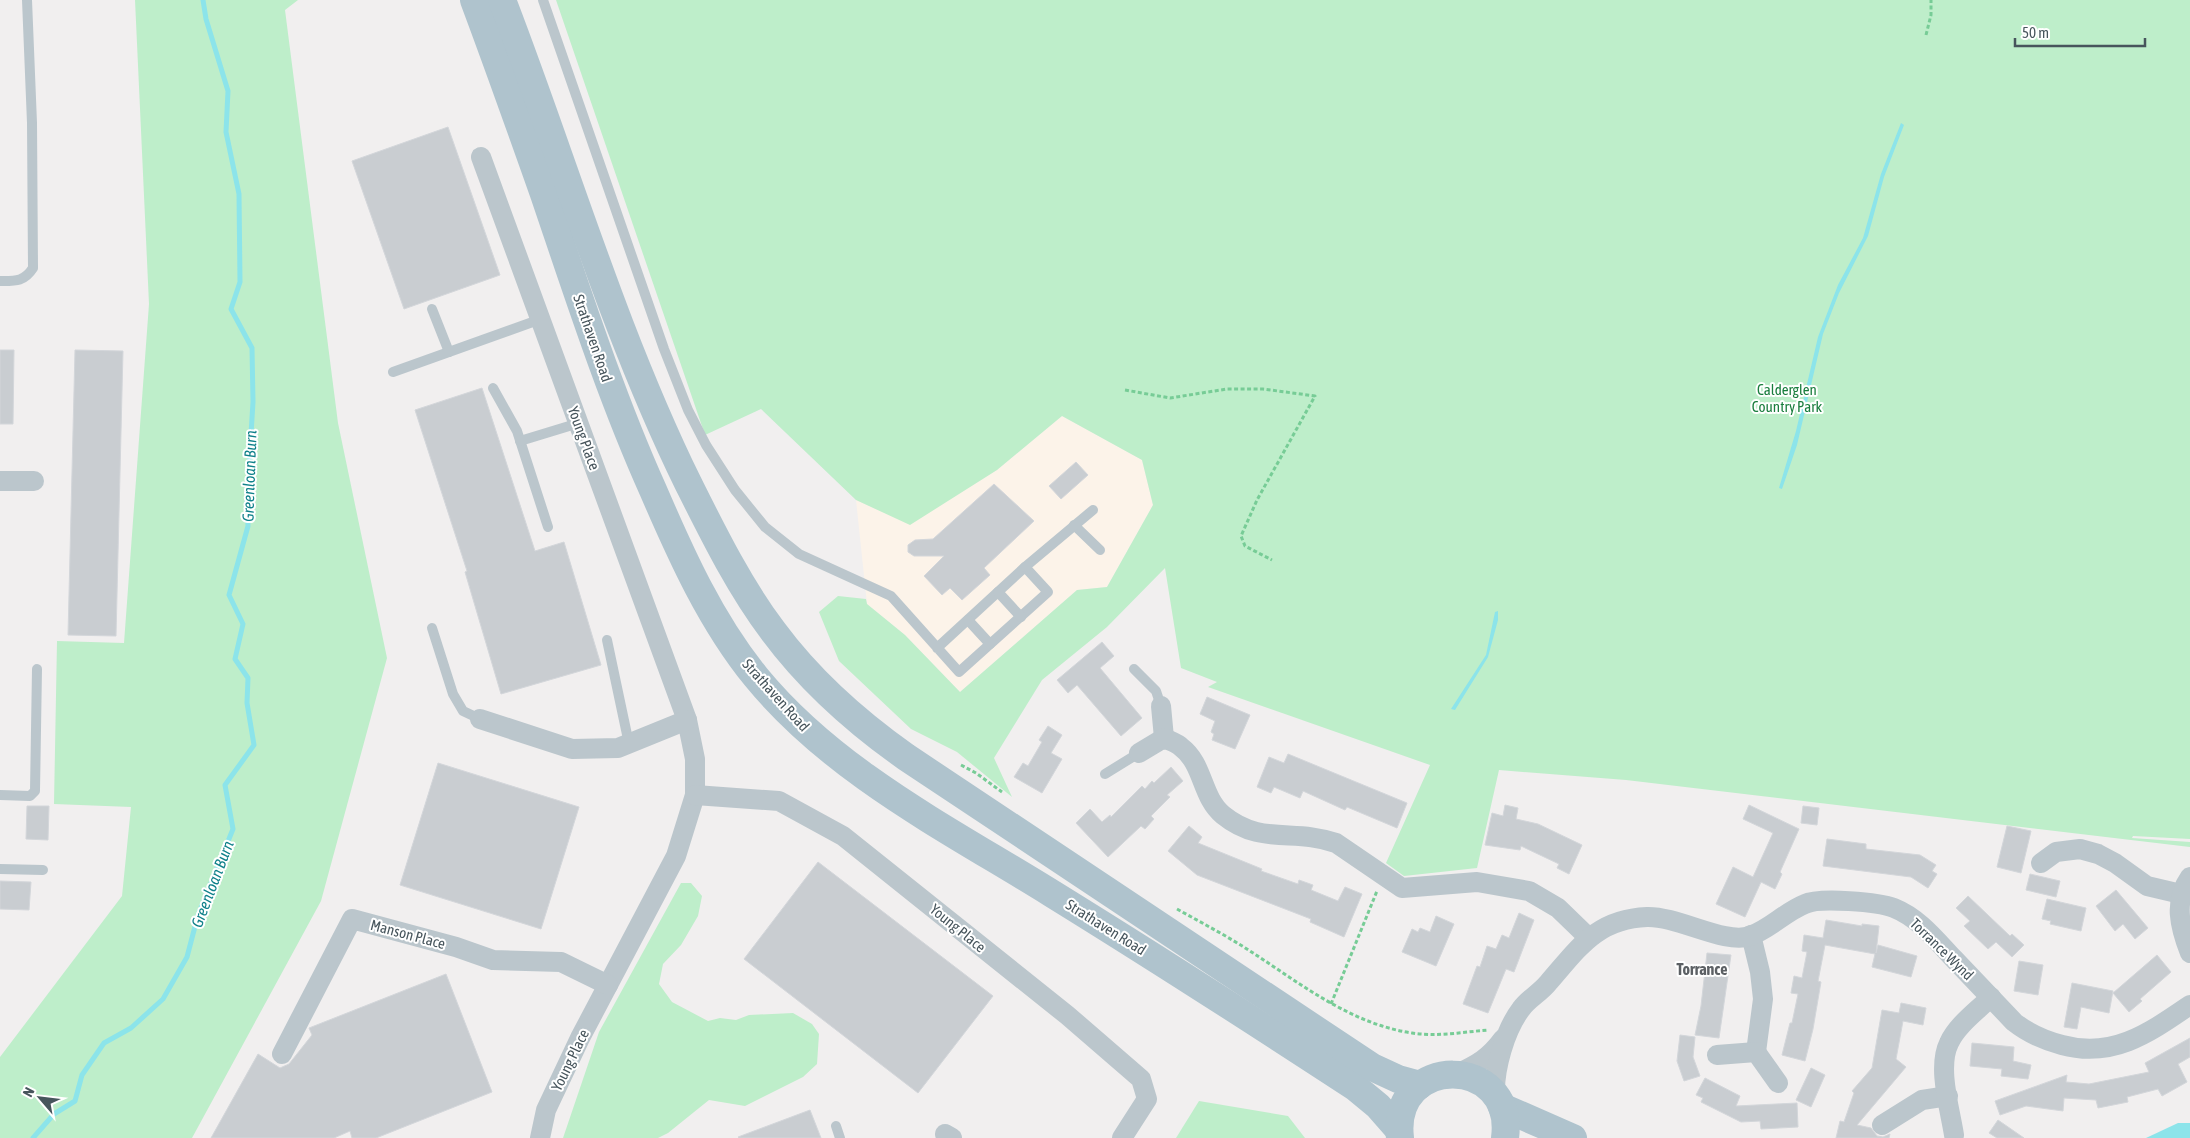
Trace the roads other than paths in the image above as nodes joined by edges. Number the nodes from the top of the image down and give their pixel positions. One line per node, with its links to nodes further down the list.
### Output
1 (27, 0): 6 (lane)
2 (474, 0): 60 (main road, Strathaven Road)
3 (502, 0): 55 (main road, Strathaven Road)
4 (543, 0): 27 (lane)
5 (481, 157): 8 (street, Young Place)
6 (0, 281)
7 (432, 309): 9 (lane)
8 (541, 319): 9 (lane); 12 (street, Young Place)
9 (449, 352): 10 (lane)
10 (394, 372)
11 (493, 388): 13 (lane)
12 (578, 423): 13 (lane); 32 (street, Young Place)
13 (520, 441): 18 (lane)
14 (0, 481): 15 (street)
15 (34, 481)
16 (1092, 510): 17 (lane)
17 (1074, 525): 19 (lane); 20 (lane)
18 (548, 527)
19 (1100, 550)
20 (1025, 567): 21 (lane); 22 (lane)
21 (998, 592): 22 (lane); 23 (lane)
22 (1021, 617): 26 (lane)
23 (968, 620): 26 (lane); 27 (lane)
24 (432, 628): 31 (lane)
25 (607, 640): 34 (lane)
26 (990, 644): 27 (lane)
27 (937, 648)
28 (37, 668): 37 (lane)
29 (1134, 669): 30 (lane)
30 (1161, 706): 33 (street)
31 (480, 719): 34 (street)
32 (687, 720): 34 (street); 38 (street, Young Place)
33 (1164, 738): 35 (street); 44 (street)
34 (629, 744)
35 (1139, 753): 36 (lane)
36 (1105, 774)
37 (0, 795)
38 (696, 796): 46 (street, Young Place); 64 (street, Young Place)
39 (2041, 863): 42 (street)
40 (0, 869): 41 (lane)
41 (43, 870)
42 (2186, 886): 45 (street)
43 (1751, 936): 44 (street, Torrance Wynd); 47 (street, Torrance Wynd); 50 (street)
44 (1589, 938): 49 (street, Torrance Wynd)
45 (2190, 953)
46 (608, 985): 51 (street, Manson Place); 62 (street, Young Place)
47 (1991, 997): 48 (street, Torrance Wynd); 56 (street)
48 (2190, 1005)
49 (1511, 1028): 53 (street, Torrance Wynd); 57 (street, Torrance Wynd)
50 (1756, 1052): 52 (street); 54 (street)
51 (282, 1054)
52 (1717, 1055)
53 (1457, 1074): 55 (main road); 57 (main road)
54 (1778, 1083)
55 (1420, 1085): 60 (main road)
56 (1948, 1096): 58 (street); 61 (street)
57 (1499, 1101): 65 (main road); 66 (main road)
58 (1882, 1125)
59 (836, 1126): 63 (lane)
60 (1399, 1134)
61 (1954, 1135)
62 (540, 1138)
63 (840, 1138)
64 (1122, 1138)
65 (1505, 1138)
66 (1573, 1138)

